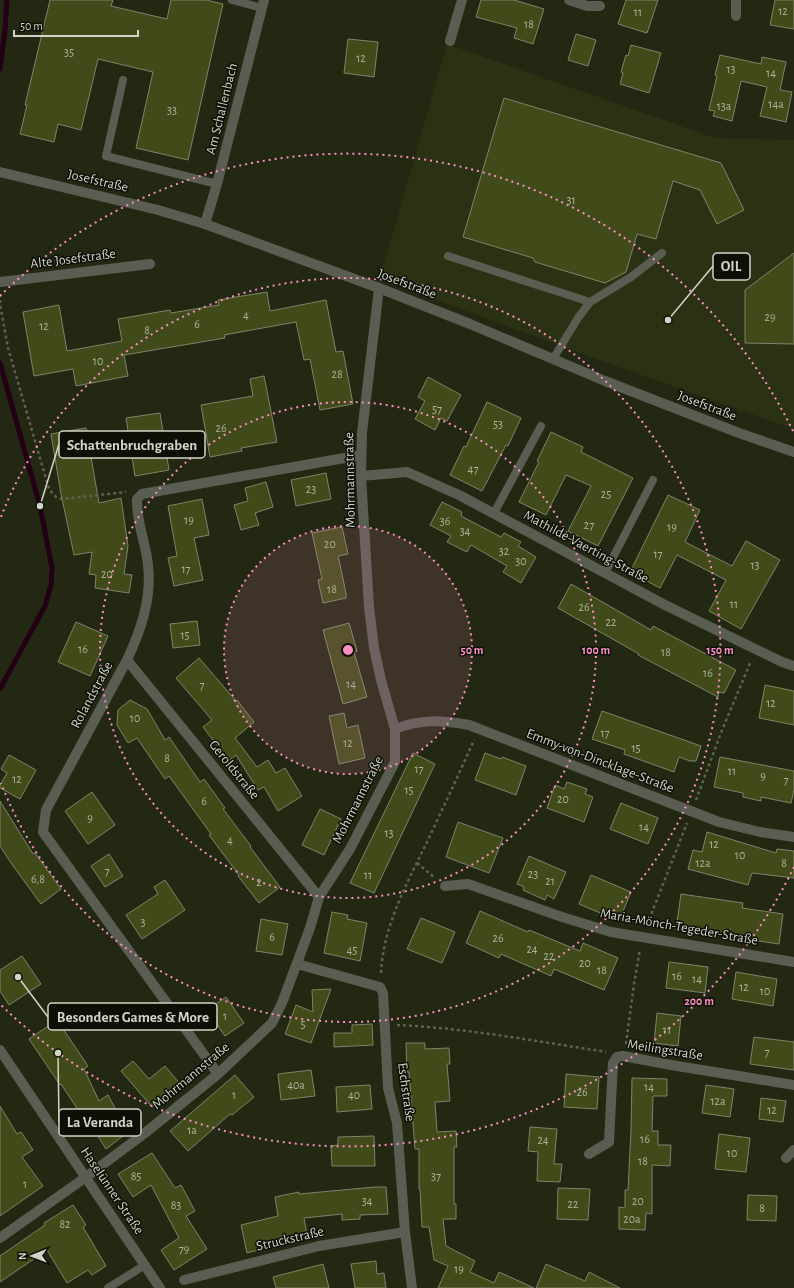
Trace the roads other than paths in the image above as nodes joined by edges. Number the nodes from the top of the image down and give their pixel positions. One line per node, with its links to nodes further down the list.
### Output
1 (232, 0): 5 (lane)
2 (462, 0): 8 (street)
3 (569, 0): 6 (street)
4 (736, 0): 7 (street)
5 (263, 4): 11 (street, Am Schallenbach)
6 (600, 6)
7 (736, 16)
8 (450, 41)
9 (123, 80): 11 (lane)
10 (0, 172): 12 (street, Josefstraße)
11 (217, 184): 12 (street, Am Schallenbach)
12 (205, 224): 17 (street, Josefstraße)
13 (662, 253): 18 (lane)
14 (448, 256): 18 (lane)
15 (150, 264): 16 (street, Alte Josefstraße)
16 (0, 282)
17 (379, 288): 19 (street, Josefstraße); 22 (street, Mohrmannstraße)
18 (590, 302): 19 (lane)
19 (553, 359): 21 (street, Josefstraße)
20 (541, 426): 25 (lane)
21 (794, 452)
22 (361, 455): 23 (street, Mohrmannstraße); 27 (street, Rolandstraße)
23 (361, 476): 25 (street, Mathilde-Vaerting-Straße); 29 (street, Mohrmannstraße)
24 (653, 480): 26 (lane)
25 (494, 513): 26 (street, Mathilde-Vaerting-Straße)
26 (605, 573): 28 (street, Mathilde-Vaerting-Straße)
27 (128, 660): 32 (street, Geroldstraße); 36 (street, Rolandstraße)
28 (794, 666)
29 (395, 729): 30 (street, Emmy-von-Dincklage-Straße); 32 (street, Mohrmannstraße)
30 (794, 837)
31 (445, 886): 33 (street, Maria-Mönch-Tegeder-Straße)
32 (319, 897): 34 (street, Mohrmannstraße)
33 (794, 962)
34 (297, 964): 36 (street, Mohrmannstraße); 42 (street, Eschstraße)
35 (0, 1050): 41 (street, Haselünner Straße)
36 (218, 1074): 41 (street, Mohrmannstraße)
37 (794, 1085): 39 (street, Meilingstraße)
38 (794, 1150): 40 (street)
39 (589, 1154)
40 (786, 1158)
41 (86, 1177): 43 (street, Mohrmannstraße); 44 (street, Haselünner Straße)
42 (405, 1232): 45 (street, Struckstraße); 48 (street, Eschstraße)
43 (0, 1238)
44 (145, 1265): 46 (lane); 47 (street, Haselünner Straße)
45 (184, 1280)
46 (108, 1288)
47 (160, 1288)
48 (412, 1288)

